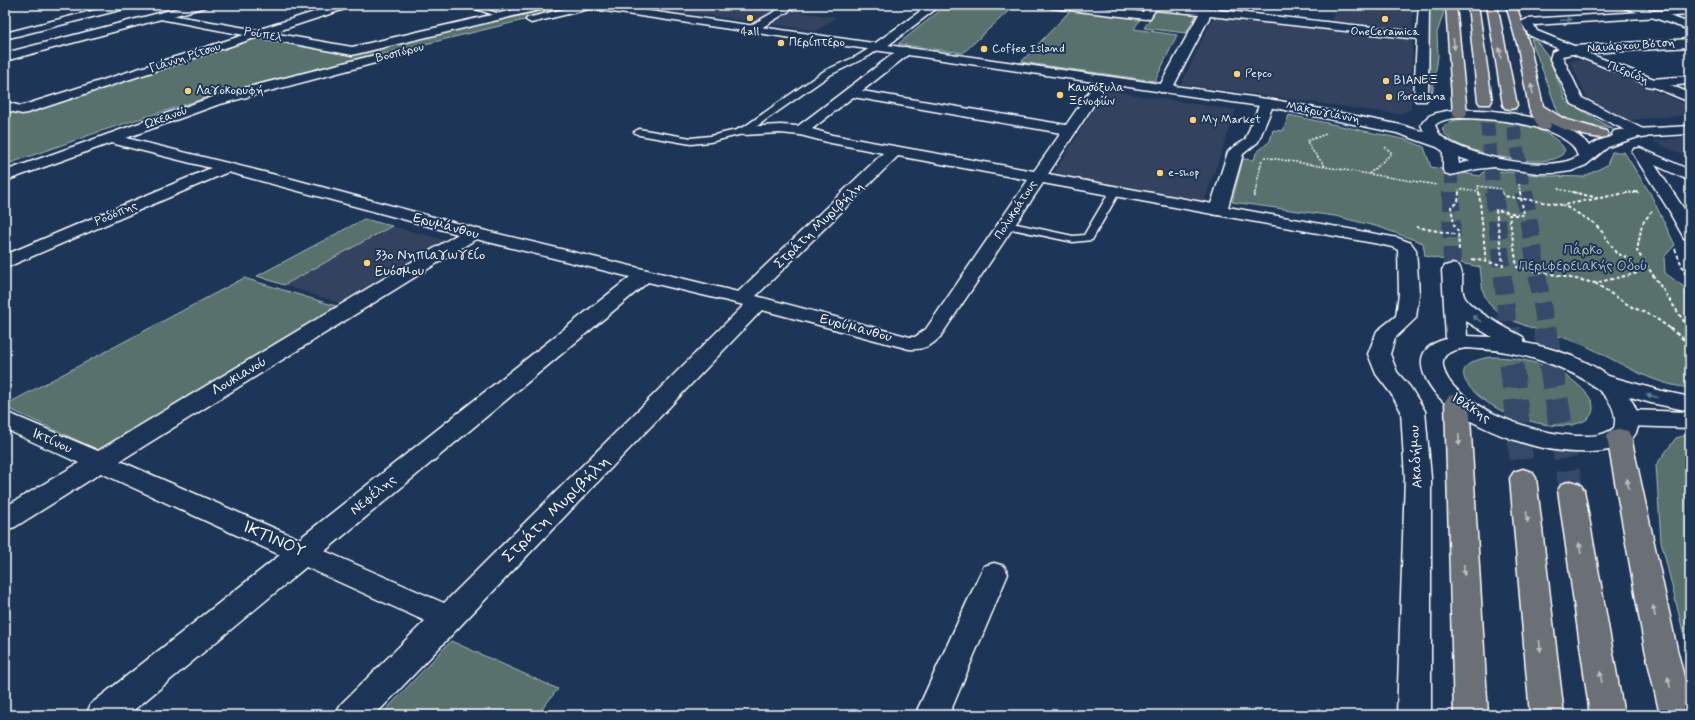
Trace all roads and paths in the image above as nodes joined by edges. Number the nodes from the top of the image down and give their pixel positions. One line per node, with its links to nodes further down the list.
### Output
1 (128, 5): 25 (street)
2 (202, 5): 20 (street)
3 (347, 5): 24 (street, Γιάννη Ρίτσου)
4 (467, 5): 21 (lane)
5 (547, 5): 21 (street, Βοσπόρου)
6 (587, 5): 23 (street); 27 (street)
7 (794, 5): 23 (street)
8 (936, 5): 29 (street)
9 (1052, 5): 16 (street)
10 (1424, 5): 26 (street)
11 (1451, 5): 49 (highway, one-way to 49)
12 (1473, 5): 43 (highway)
13 (1492, 5): 46 (highway, one-way to 13)
14 (1512, 5): 48 (highway, one-way to 14)
15 (1626, 5): 19 (street)
16 (1153, 6): 17 (street)
17 (1206, 12): 26 (street); 39 (street)
18 (1690, 12): 19 (street)
19 (1653, 14): 22 (street); 31 (street, Πιερίδη, one-way to 19)
20 (160, 16): 24 (street, Ρούπελ); 35 (street)
21 (502, 16): 30 (street, Βοσπόρου)
22 (1690, 27)
23 (752, 29): 29 (street)
24 (258, 34): 32 (street, Ρούπελ); 47 (street, Γιάννη Ρίτσου)
25 (5, 36)
26 (1422, 36): 41 (street)
27 (458, 38)
28 (1690, 43): 31 (street, Ναυάρχου Βότση)
29 (878, 47): 33 (street); 54 (lane)
30 (366, 49): 32 (street, Ρούπελ)
31 (1572, 50): 38 (street, Πιερίδη); 60 (street)
32 (349, 51): 44 (street, Ωκεανού)
33 (905, 51): 36 (street); 40 (street)
34 (388, 56): 44 (street, Βοσπόρου)
35 (5, 57)
36 (1104, 80): 39 (street); 52 (street, Πολυκράτους)
37 (1690, 80): 38 (street)
38 (1652, 82): 42 (street, Πιερίδη)
39 (1165, 89): 45 (street)
40 (851, 93): 52 (street); 55 (street)
41 (1420, 98)
42 (1690, 98)
43 (1485, 101)
44 (212, 102): 61 (street, Ωκεανού)
45 (1274, 104): 50 (street, Μακρυγιάννη); 62 (street, Μακρυγιάννη); 84 (street)
46 (1510, 105)
47 (5, 106)
48 (1536, 108): 51 (highway); 59 (highway)
49 (1460, 114): 50 (street, Μακρυγιάννη); 51 (street, Μακρυγιάννη)
50 (1433, 120): 62 (street)
51 (1544, 126): 57 (street, Μακρυγιάννη)
52 (1070, 130): 70 (street, Πολυκράτους)
53 (1690, 130): 60 (street, Μακρυγιάννη)
54 (744, 131): 55 (street); 56 (lane)
55 (801, 131): 64 (street)
56 (639, 132)
57 (1559, 132): 59 (street, Μακρυγιάννη); 65 (street, Μακρυγιάννη)
58 (1328, 134): 67 (path)
59 (1601, 134): 60 (street, Μακρυγιάννη)
60 (1637, 134): 65 (street, Μακρυγιάννη)
61 (109, 138): 66 (street, Ερυμάνθου); 69 (street, Ωκεανού)
62 (1445, 145): 65 (street, Μακρυγιάννη)
63 (1385, 147): 68 (path)
64 (895, 150): 70 (street); 98 (street, Στράτη Μυριβήλη)
65 (1586, 157)
66 (227, 167): 89 (street, Ερυμάνθου); 92 (street, Ροδόπης)
67 (1325, 167): 68 (path); 82 (path)
68 (1369, 174): 73 (path)
69 (5, 176)
70 (1038, 176): 77 (street); 87 (street, Πολυκράτους)
71 (1690, 176): 81 (street)
72 (1526, 185): 79 (path)
73 (1440, 186)
74 (1452, 188): 75 (path)
75 (1459, 188): 78 (path); 91 (path)
76 (1555, 189): 80 (path)
77 (1115, 191): 84 (street); 87 (lane)
78 (1478, 191): 79 (path); 94 (path)
79 (1521, 198): 83 (path); 85 (path)
80 (1598, 198): 81 (path); 83 (path)
81 (1670, 198): 86 (street); 99 (path)
82 (1261, 200)
83 (1563, 205): 96 (path)
84 (1218, 210): 120 (street, Ακαδήμου)
85 (1524, 215): 94 (path); 96 (path)
86 (1685, 215): 90 (street)
87 (1007, 225): 100 (street, Πολυκράτους)
88 (1413, 227): 91 (path)
89 (473, 233): 95 (street, Ερυμάνθου); 110 (street, Λουκιανού)
90 (1690, 234)
91 (1459, 235): 93 (path)
92 (5, 262)
93 (1459, 262): 94 (path); 97 (street)
94 (1486, 262)
95 (643, 276): 98 (street, Ερυμάνθου); 114 (street, Νεφέλης)
96 (1595, 283): 102 (path)
97 (1454, 298): 101 (street); 103 (street, one-way to 97)
98 (761, 304): 100 (street, Ευρύμανθου); 116 (street, Στράτη Μυριβήλη)
99 (1690, 331)
100 (928, 338)
101 (1457, 343): 103 (street, Ιθάκης); 105 (street, Ιθάκης)
102 (1690, 344)
103 (1536, 352): 104 (street, Ιθάκης)
104 (1601, 381): 106 (street, Ιθάκης, one-way to 104); 109 (street, Ιθάκης)
105 (1457, 401): 109 (street, Ιθάκης); 121 (highway, one-way to 121)
106 (1690, 404)
107 (5, 420): 110 (street, Ικτίνου)
108 (1690, 420): 109 (street, Ιθάκης)
109 (1623, 428): 124 (highway, one-way to 109)
110 (99, 462): 113 (street, Λουκιανού); 114 (street, ΙΚΤΙΝΟΥ)
111 (1523, 478): 122 (highway, one-way to 122)
112 (1571, 490): 123 (highway, one-way to 112)
113 (5, 520)
114 (303, 552): 116 (street, ΙΚΤΙΝΟΥ); 117 (street, Νεφέλης)
115 (994, 574): 119 (street)
116 (448, 618): 118 (street, Στράτη Μυριβήλη)
117 (103, 715)
118 (353, 715)
119 (932, 715)
120 (1414, 715)
121 (1471, 715)
122 (1548, 715)
123 (1608, 715)
124 (1677, 715)

